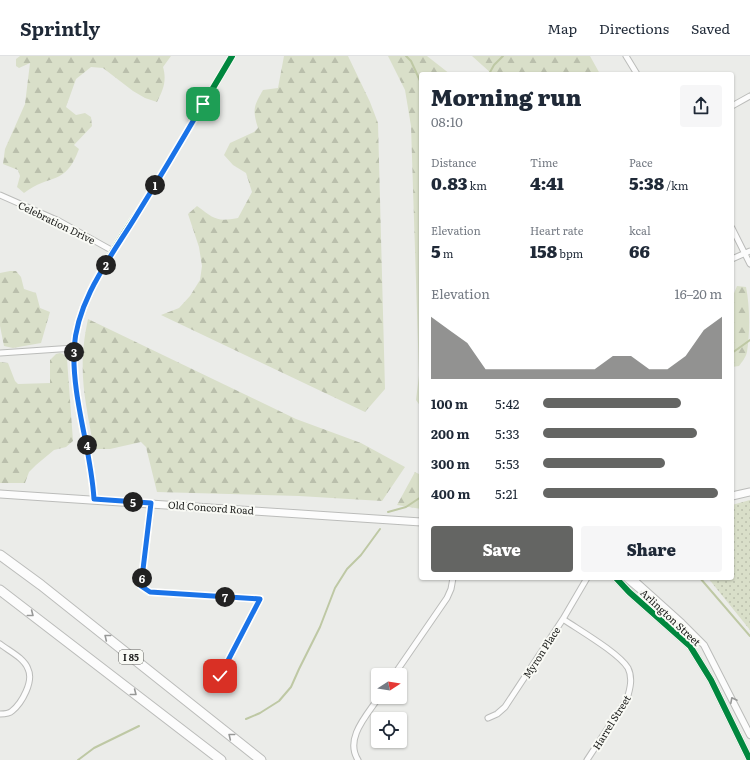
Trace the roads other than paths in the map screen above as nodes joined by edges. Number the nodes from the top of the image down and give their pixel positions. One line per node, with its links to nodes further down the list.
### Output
1 (232, 56): 8 (street)
2 (626, 56): 3 (street)
3 (636, 72)
4 (750, 96): 5 (street)
5 (734, 105)
6 (0, 195): 8 (street, Celebration Drive)
7 (734, 231): 9 (street)
8 (113, 251): 12 (street)
9 (747, 252): 10 (street); 11 (street)
10 (734, 258)
11 (750, 264)
12 (74, 348): 13 (street); 17 (street)
13 (0, 353)
14 (750, 492): 16 (main road)
15 (0, 494): 17 (main road, Old Concord Road)
16 (734, 496)
17 (94, 499): 18 (main road, Old Concord Road)
18 (151, 503): 19 (main road, Old Concord Road); 31 (street)
19 (419, 522)
20 (0, 555): 37 (highway, I 85, one-way to 20)
21 (453, 580): 30 (street)
22 (586, 580): 28 (street, Myron Place)
23 (618, 580): 40 (street, Arlington Street)
24 (627, 580): 27 (street)
25 (634, 580): 27 (street, Arlington Street)
26 (0, 590): 36 (highway, I 85, one-way to 36)
27 (654, 598): 35 (street, Arlington Street, one-way to 27)
28 (563, 619): 34 (street, Myron Place); 39 (street, Harrel Street)
29 (0, 644): 33 (street)
30 (399, 668)
31 (220, 676)
32 (374, 704): 38 (street)
33 (0, 714)
34 (488, 718)
35 (750, 735)
36 (221, 760)
37 (261, 760)
38 (358, 760)
39 (587, 760)
40 (750, 760)

